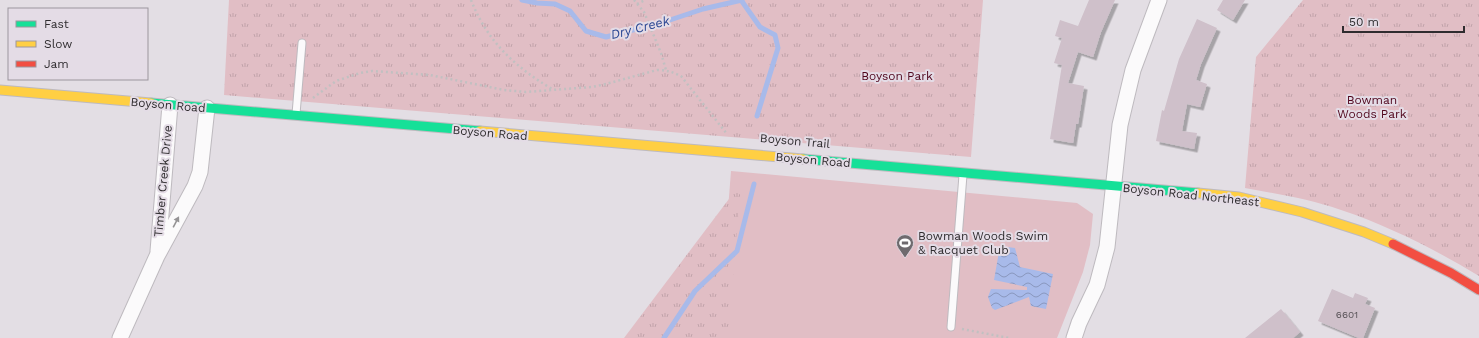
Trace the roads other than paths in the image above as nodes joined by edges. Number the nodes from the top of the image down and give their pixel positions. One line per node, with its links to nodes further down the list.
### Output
1 (1159, 0): 9 (street)
2 (302, 43): 6 (lane)
3 (0, 90): 4 (street, Boyson Road)
4 (170, 105): 5 (street, Boyson Road); 10 (street, Timber Creek Drive)
5 (208, 108): 6 (street, Boyson Road); 10 (street, Timber Creek Drive, one-way to 5)
6 (295, 116): 7 (street, Boyson Road)
7 (964, 173): 8 (street, Boyson Road); 12 (lane)
8 (981, 175): 9 (street, Boyson Road Northeast)
9 (1114, 187): 11 (street, Boyson Road Northeast); 14 (street)
10 (157, 256): 13 (street, Timber Creek Drive)
11 (1479, 290)
12 (951, 327)
13 (120, 338)
14 (1074, 338)

